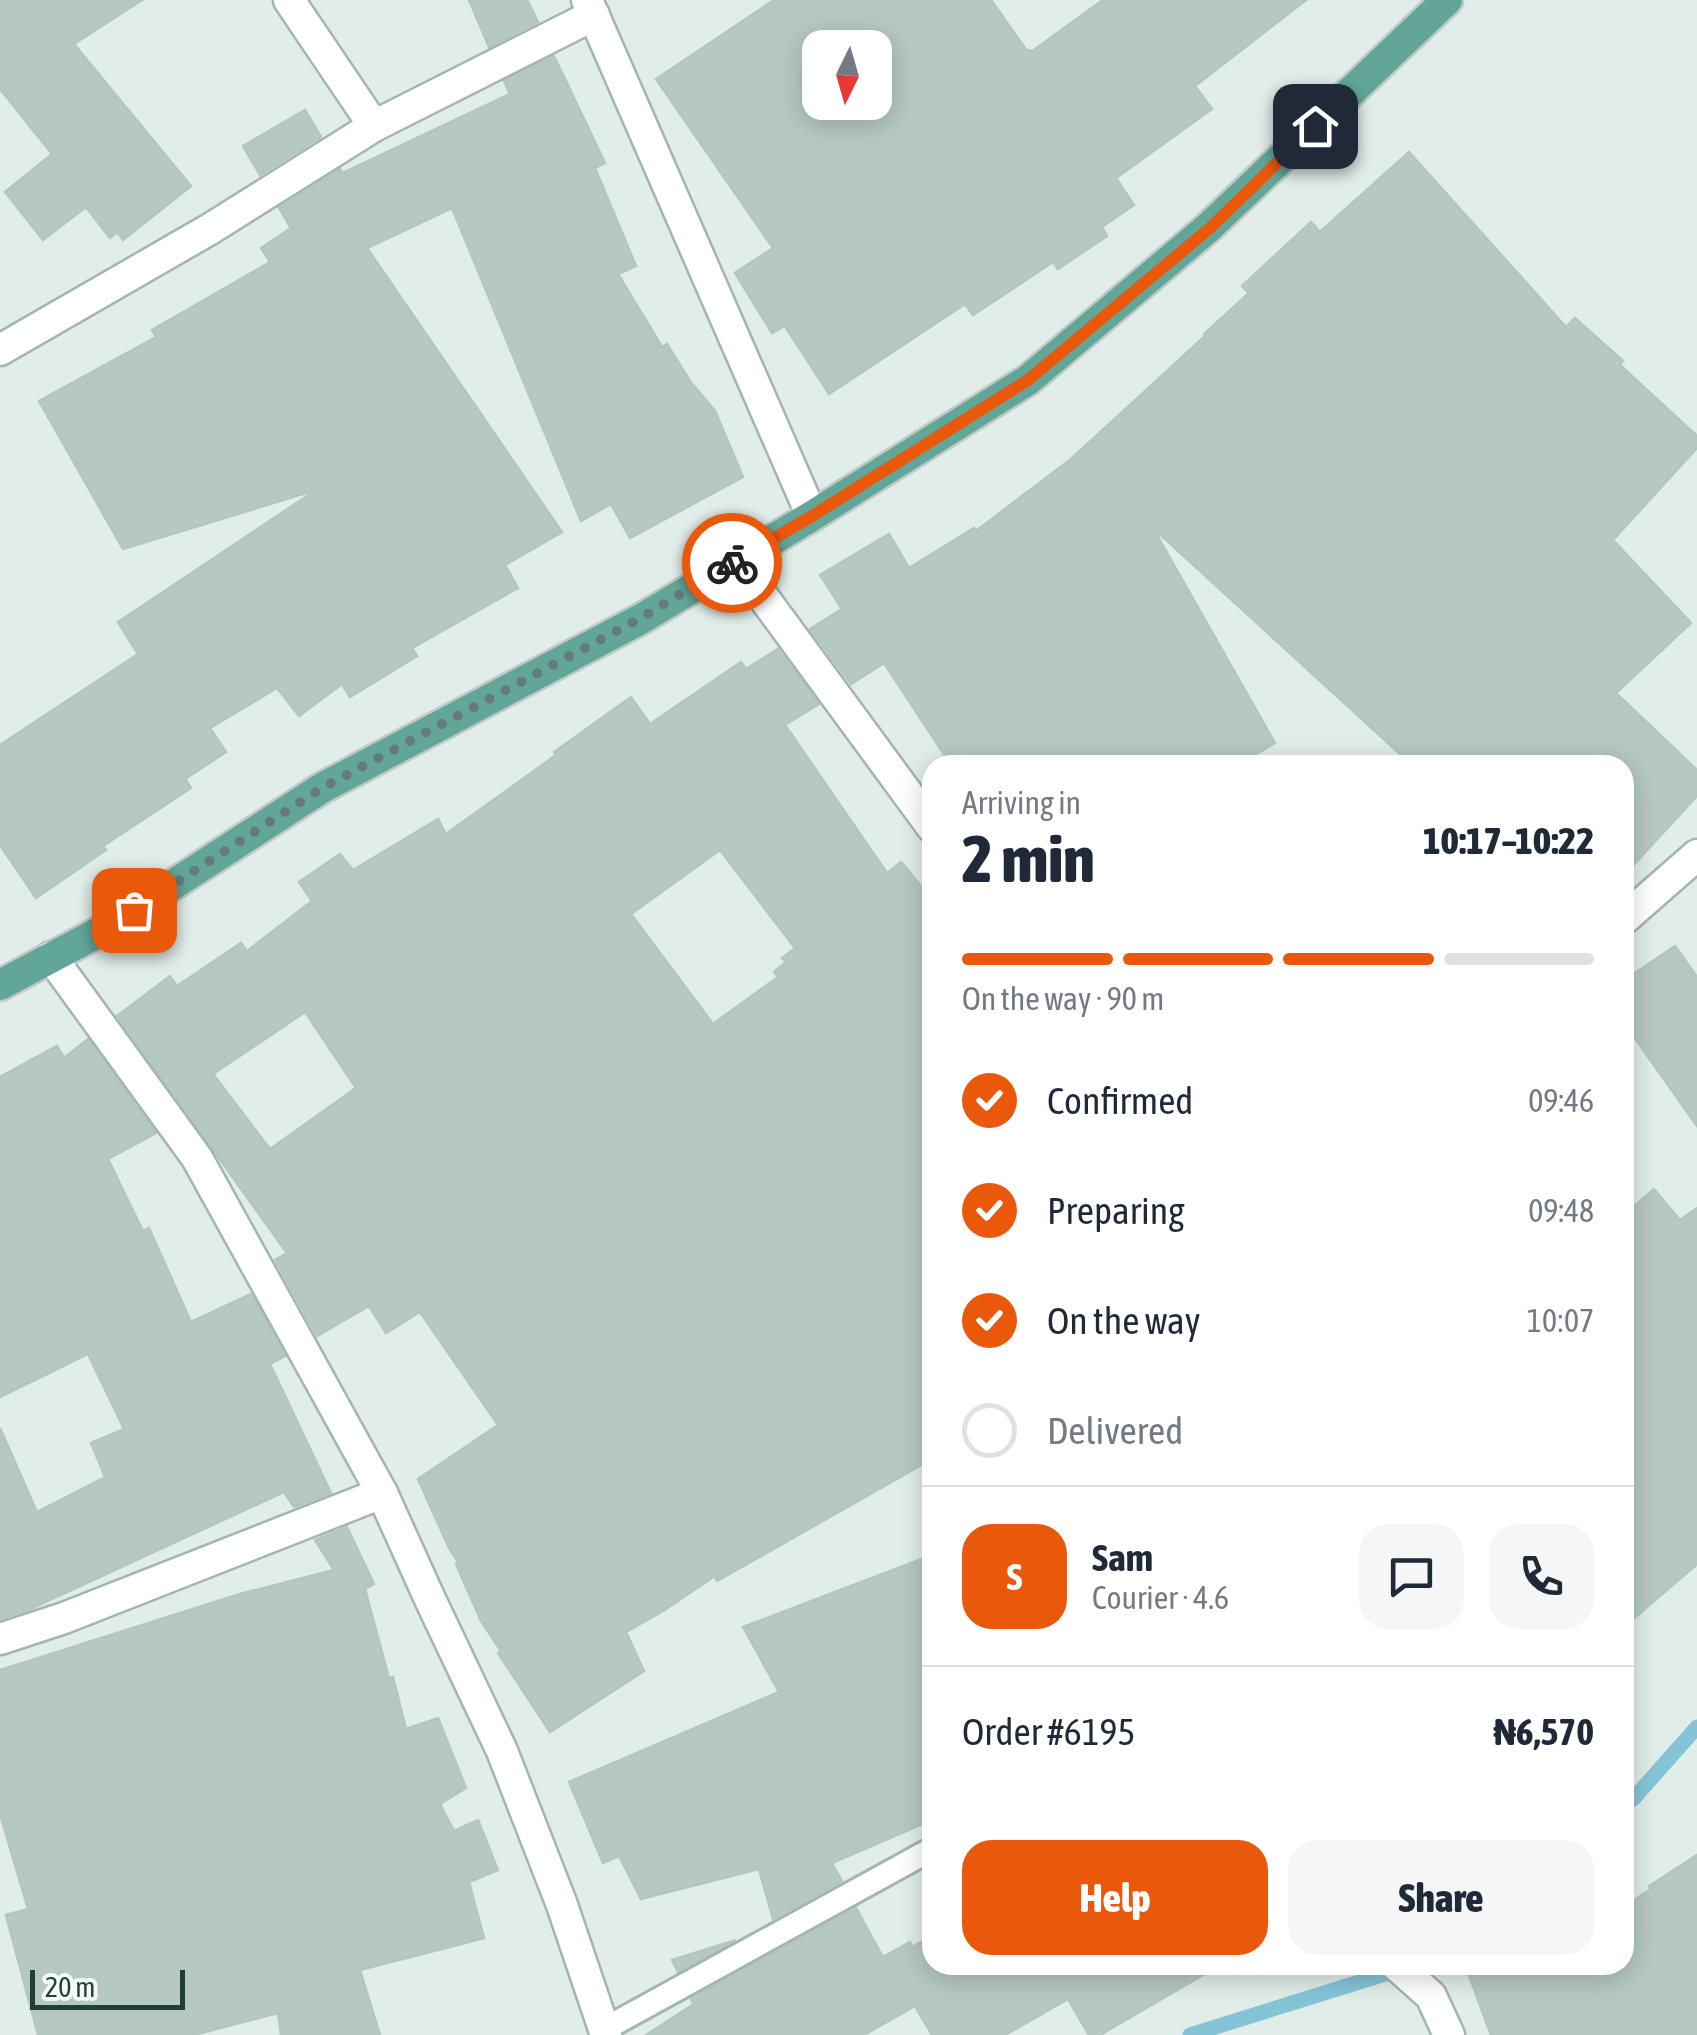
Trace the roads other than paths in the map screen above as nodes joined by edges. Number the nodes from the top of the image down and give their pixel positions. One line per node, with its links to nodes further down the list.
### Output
1 (289, 0): 4 (street)
2 (1447, 0): 6 (main road)
3 (590, 8): 4 (street); 6 (street)
4 (374, 126): 5 (street)
5 (0, 350)
6 (812, 516): 7 (main road)
7 (736, 560): 8 (street); 11 (main road)
8 (922, 814)
9 (1697, 855): 10 (street)
10 (1634, 910)
11 (52, 957): 12 (main road); 13 (street)
12 (0, 985)
13 (382, 1493): 14 (street); 17 (street)
14 (0, 1639)
15 (922, 1856): 17 (lane)
16 (1407, 1975): 18 (street)
17 (605, 2033)
18 (1449, 2035)

